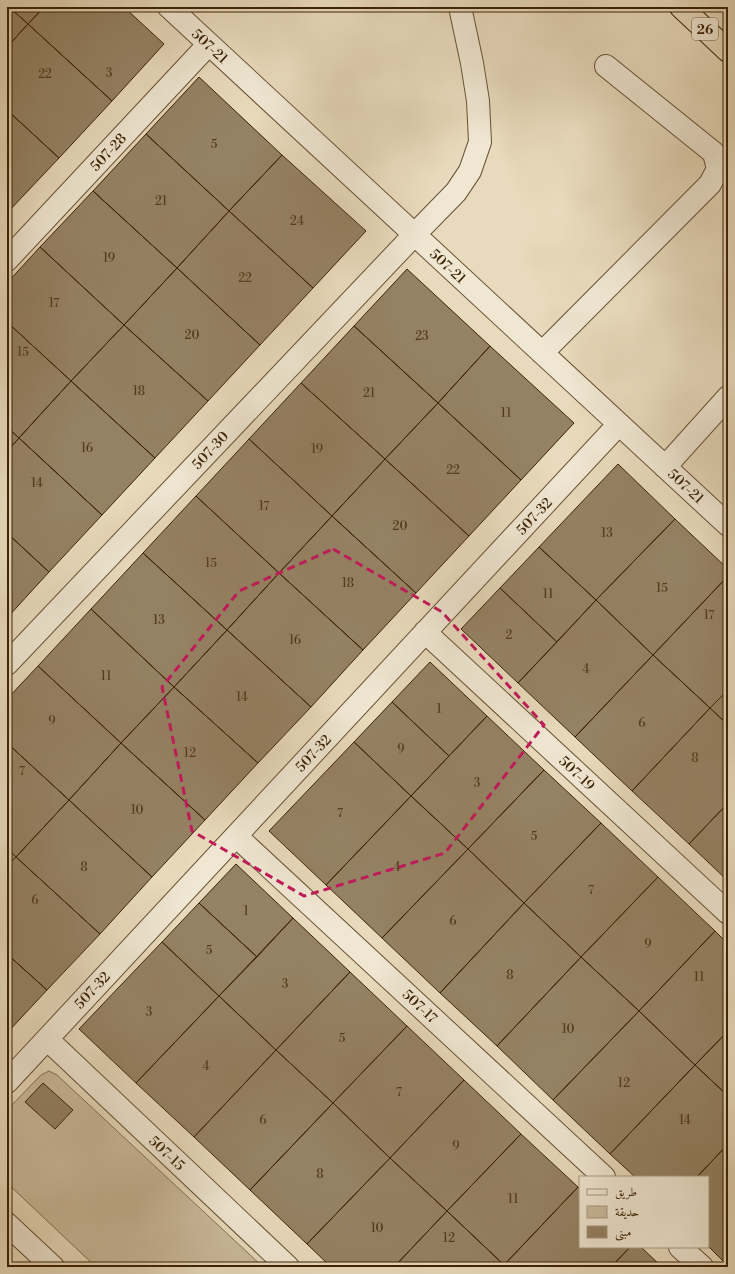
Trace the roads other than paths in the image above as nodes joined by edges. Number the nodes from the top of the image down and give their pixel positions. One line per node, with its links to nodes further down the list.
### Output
1 (168, 7): 4 (street, 507-21)
2 (460, 7): 7 (street, 507-30)
3 (681, 7): 5 (highway, 26)
4 (208, 45): 7 (street, 507-21); 8 (street, 507-28)
5 (728, 50)
6 (606, 66): 9 (street)
7 (414, 235): 9 (street, 507-21); 15 (street, 507-30)
8 (7, 260)
9 (542, 353): 11 (street, 507-21)
10 (728, 397): 12 (street)
11 (619, 424): 12 (street, 507-21); 14 (street, 507-32)
12 (665, 467): 13 (street, 507-21)
13 (728, 525)
14 (425, 632): 16 (street, 507-32); 17 (street, 507-19)
15 (7, 664)
16 (236, 836): 18 (street, 507-32); 20 (street, 507-17)
17 (728, 913)
18 (46, 1039): 19 (street, 507-32); 24 (street, 507-15)
19 (7, 1082)
20 (603, 1176)
21 (7, 1224): 23 (street)
22 (681, 1248): 25 (street)
23 (52, 1267)
24 (288, 1267)
25 (702, 1267)

